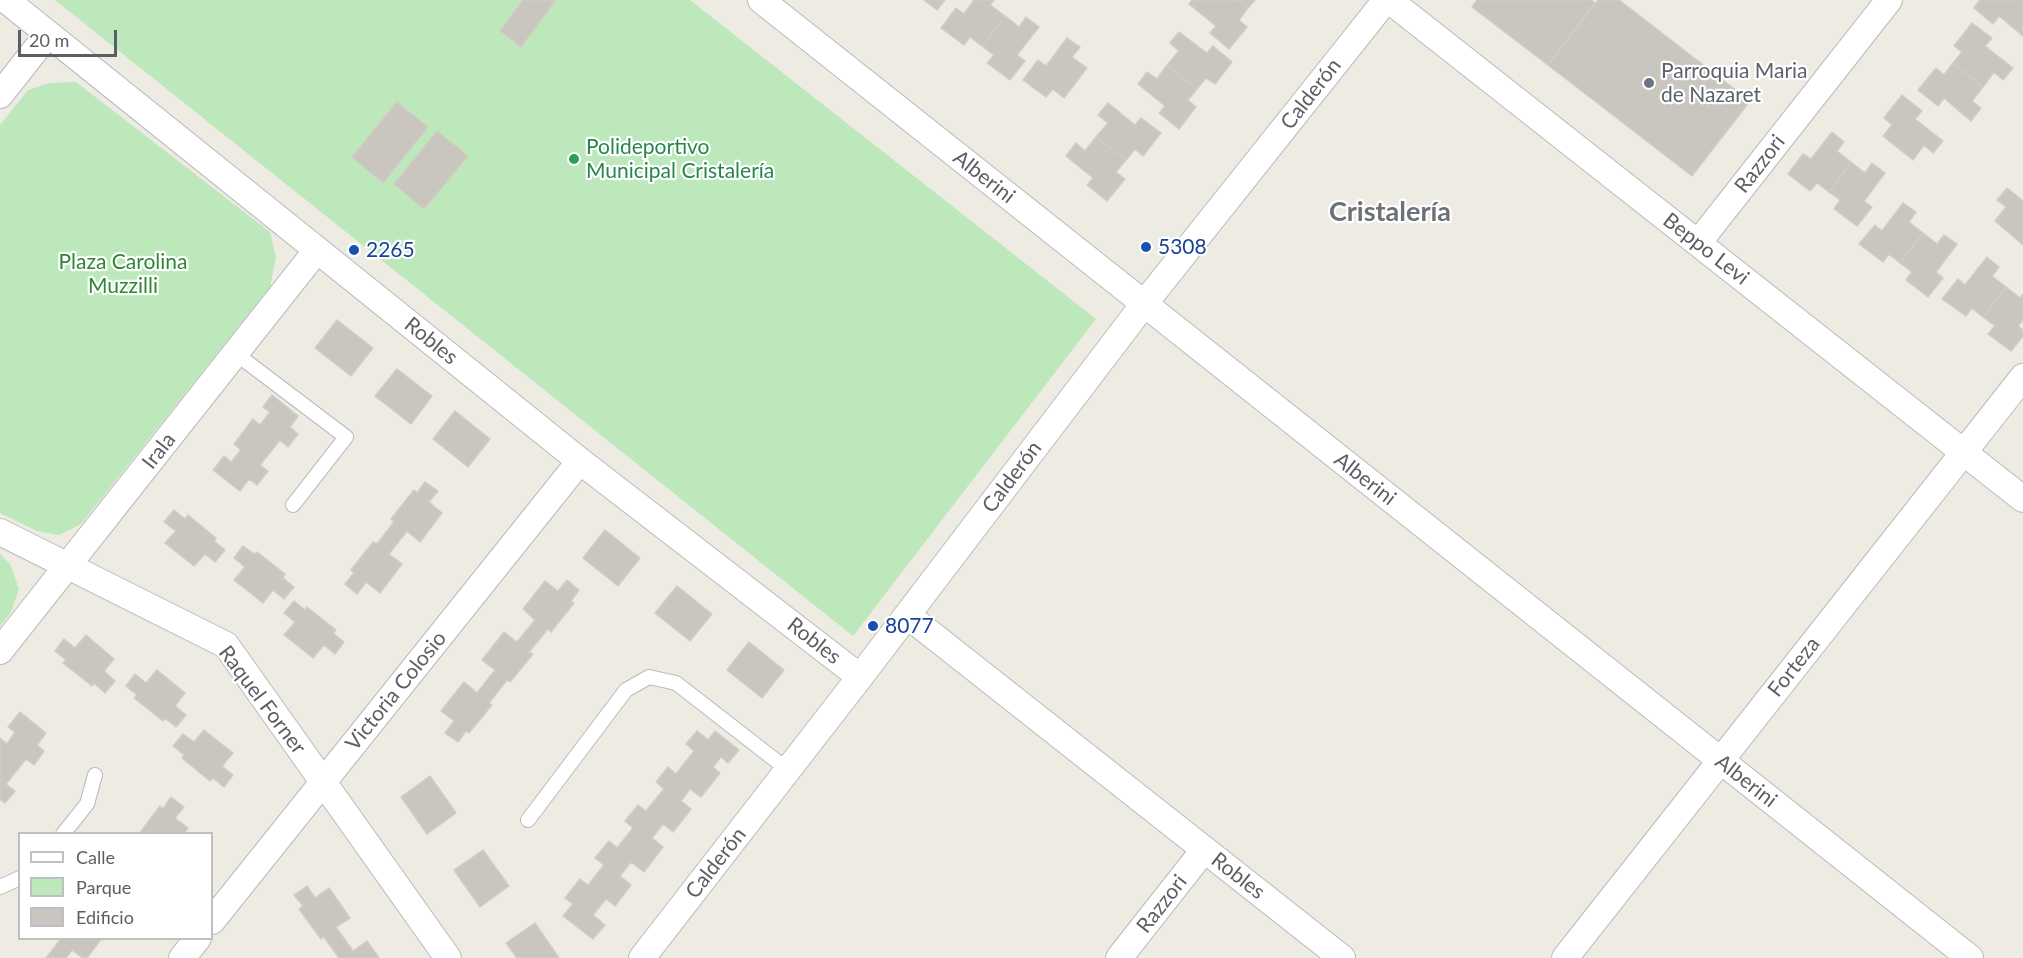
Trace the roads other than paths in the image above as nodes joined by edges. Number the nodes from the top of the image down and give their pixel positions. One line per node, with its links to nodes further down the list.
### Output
1 (6, 0): 5 (street, Robles)
2 (761, 0): 9 (street, Alberini)
3 (1388, 0): 7 (street, Beppo Levi); 9 (street, Calderón)
4 (1889, 0): 7 (street, Razzori)
5 (48, 34): 6 (street); 8 (street, Robles)
6 (0, 95)
7 (1698, 243): 12 (street, Beppo Levi)
8 (317, 250): 10 (street, Irala); 13 (street, Robles)
9 (1144, 304): 18 (street, Calderón); 21 (street, Alberini)
10 (235, 353): 15 (lane); 17 (street, Irala)
11 (2023, 377): 12 (street, Forteza)
12 (1964, 452): 14 (street, Beppo Levi); 21 (street, Forteza)
13 (580, 461): 20 (street, Robles); 24 (street, Victoria Colosio)
14 (2023, 499)
15 (293, 505)
16 (0, 532): 17 (street, Raquel Forner)
17 (68, 566): 19 (street, Irala); 24 (street, Raquel Forner)
18 (907, 615): 20 (street, Calderón); 27 (street, Robles)
19 (0, 651)
20 (860, 677): 22 (street, Calderón)
21 (1721, 761): 37 (street, Forteza); 38 (street, Alberini)
22 (788, 770): 25 (lane); 34 (street, Calderón)
23 (94, 775): 26 (lane)
24 (323, 782): 30 (street, Victoria Colosio); 33 (street, Raquel Forner)
25 (528, 820)
26 (65, 832)
27 (1204, 850): 35 (street, Razzori); 36 (street, Robles)
28 (18, 879): 29 (lane)
29 (0, 887)
30 (213, 920)
31 (197, 940): 32 (street)
32 (182, 958)
33 (448, 958)
34 (642, 958)
35 (1119, 958)
36 (1342, 958)
37 (1565, 958)
38 (1970, 958)

